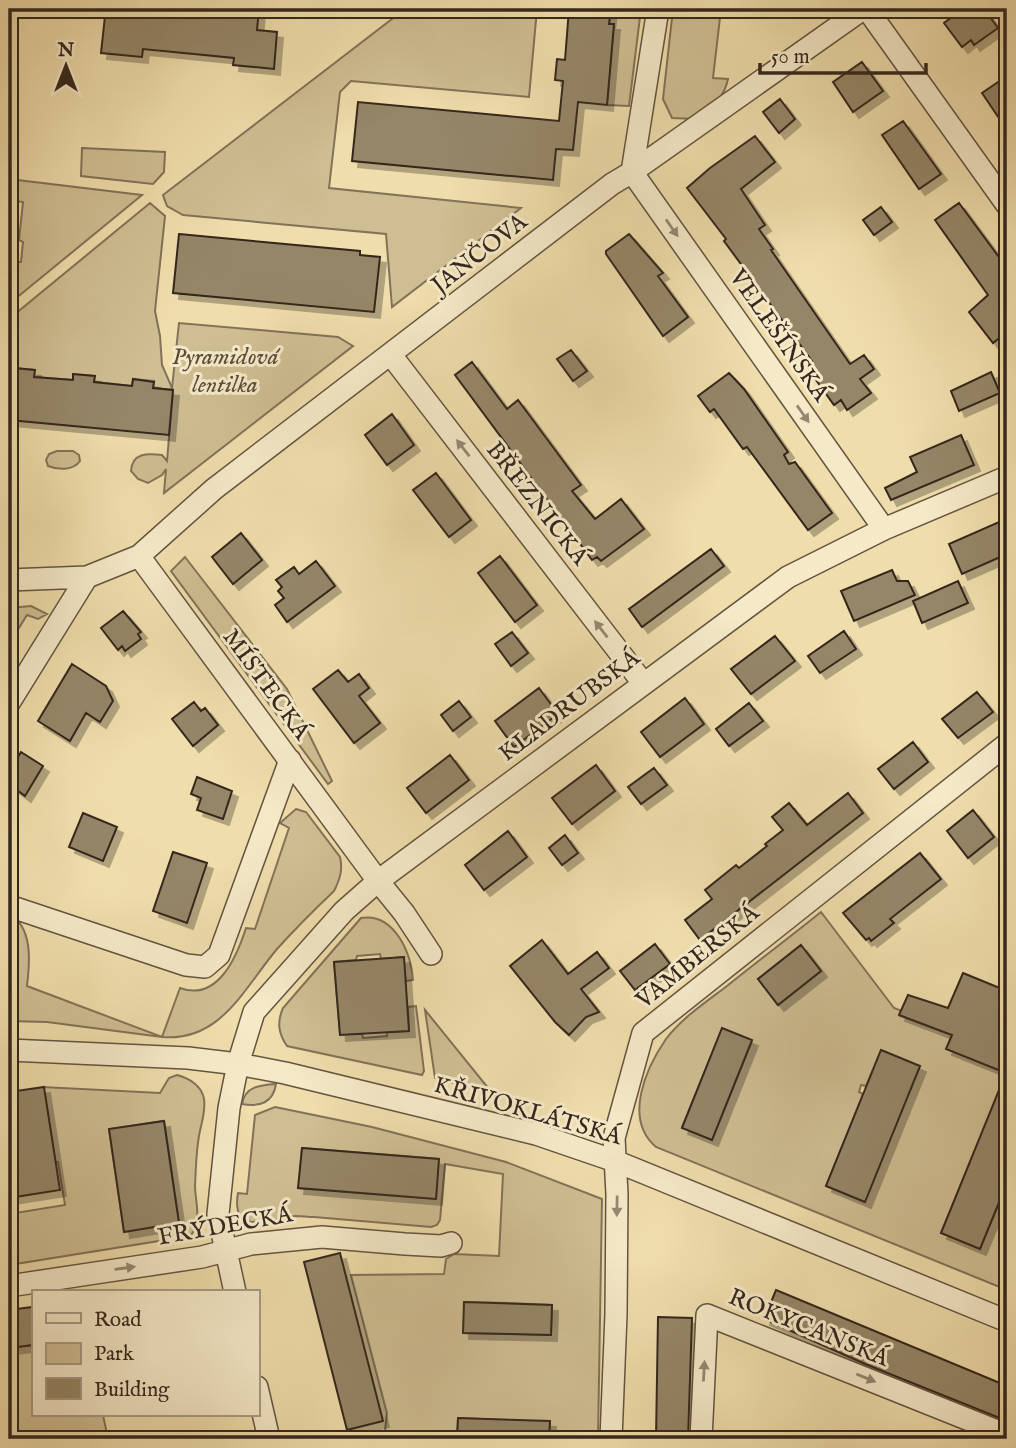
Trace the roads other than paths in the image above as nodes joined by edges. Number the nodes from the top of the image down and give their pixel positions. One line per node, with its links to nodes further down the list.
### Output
1 (658, 9): 3 (street)
2 (865, 9): 3 (street, JANČOVA); 4 (street)
3 (632, 172): 5 (street, JANČOVA); 7 (street, VELEŠÍNSKÁ, one-way to 7)
4 (1007, 205)
5 (391, 355): 8 (street, JANČOVA); 11 (street, BŘEZNICKÁ, one-way to 5)
6 (1007, 477): 7 (street, KLADRUBSKÁ)
7 (884, 528): 11 (street, KLADRUBSKÁ)
8 (139, 555): 9 (street); 14 (street, MÍSTECKÁ)
9 (87, 577): 10 (street); 12 (street)
10 (9, 580)
11 (643, 683): 15 (street, KLADRUBSKÁ)
12 (9, 703)
13 (1007, 744): 20 (street, VAMBERSKÁ)
14 (290, 760): 15 (street, MÍSTECKÁ); 16 (street)
15 (378, 881): 17 (street, MÍSTECKÁ); 19 (street, KLADRUBSKÁ)
16 (9, 906)
17 (431, 954)
18 (9, 1050): 19 (street, KŘIVOKLÁTSKÁ)
19 (238, 1064): 20 (street, KŘIVOKLÁTSKÁ); 22 (street, KLADRUBSKÁ)
20 (615, 1161): 25 (street, KŘIVOKLÁTSKÁ); 29 (street, VAMBERSKÁ, one-way to 29)
21 (451, 1243): 22 (street, FRÝDECKÁ)
22 (225, 1252): 23 (street, FRÝDECKÁ, one-way to 22); 24 (street, KLADRUBSKÁ)
23 (9, 1286)
24 (234, 1290)
25 (1007, 1321)
26 (259, 1395): 28 (street)
27 (1007, 1435): 30 (street, ROKYCANSKÁ, one-way to 27)
28 (270, 1439)
29 (611, 1439)
30 (701, 1439)

